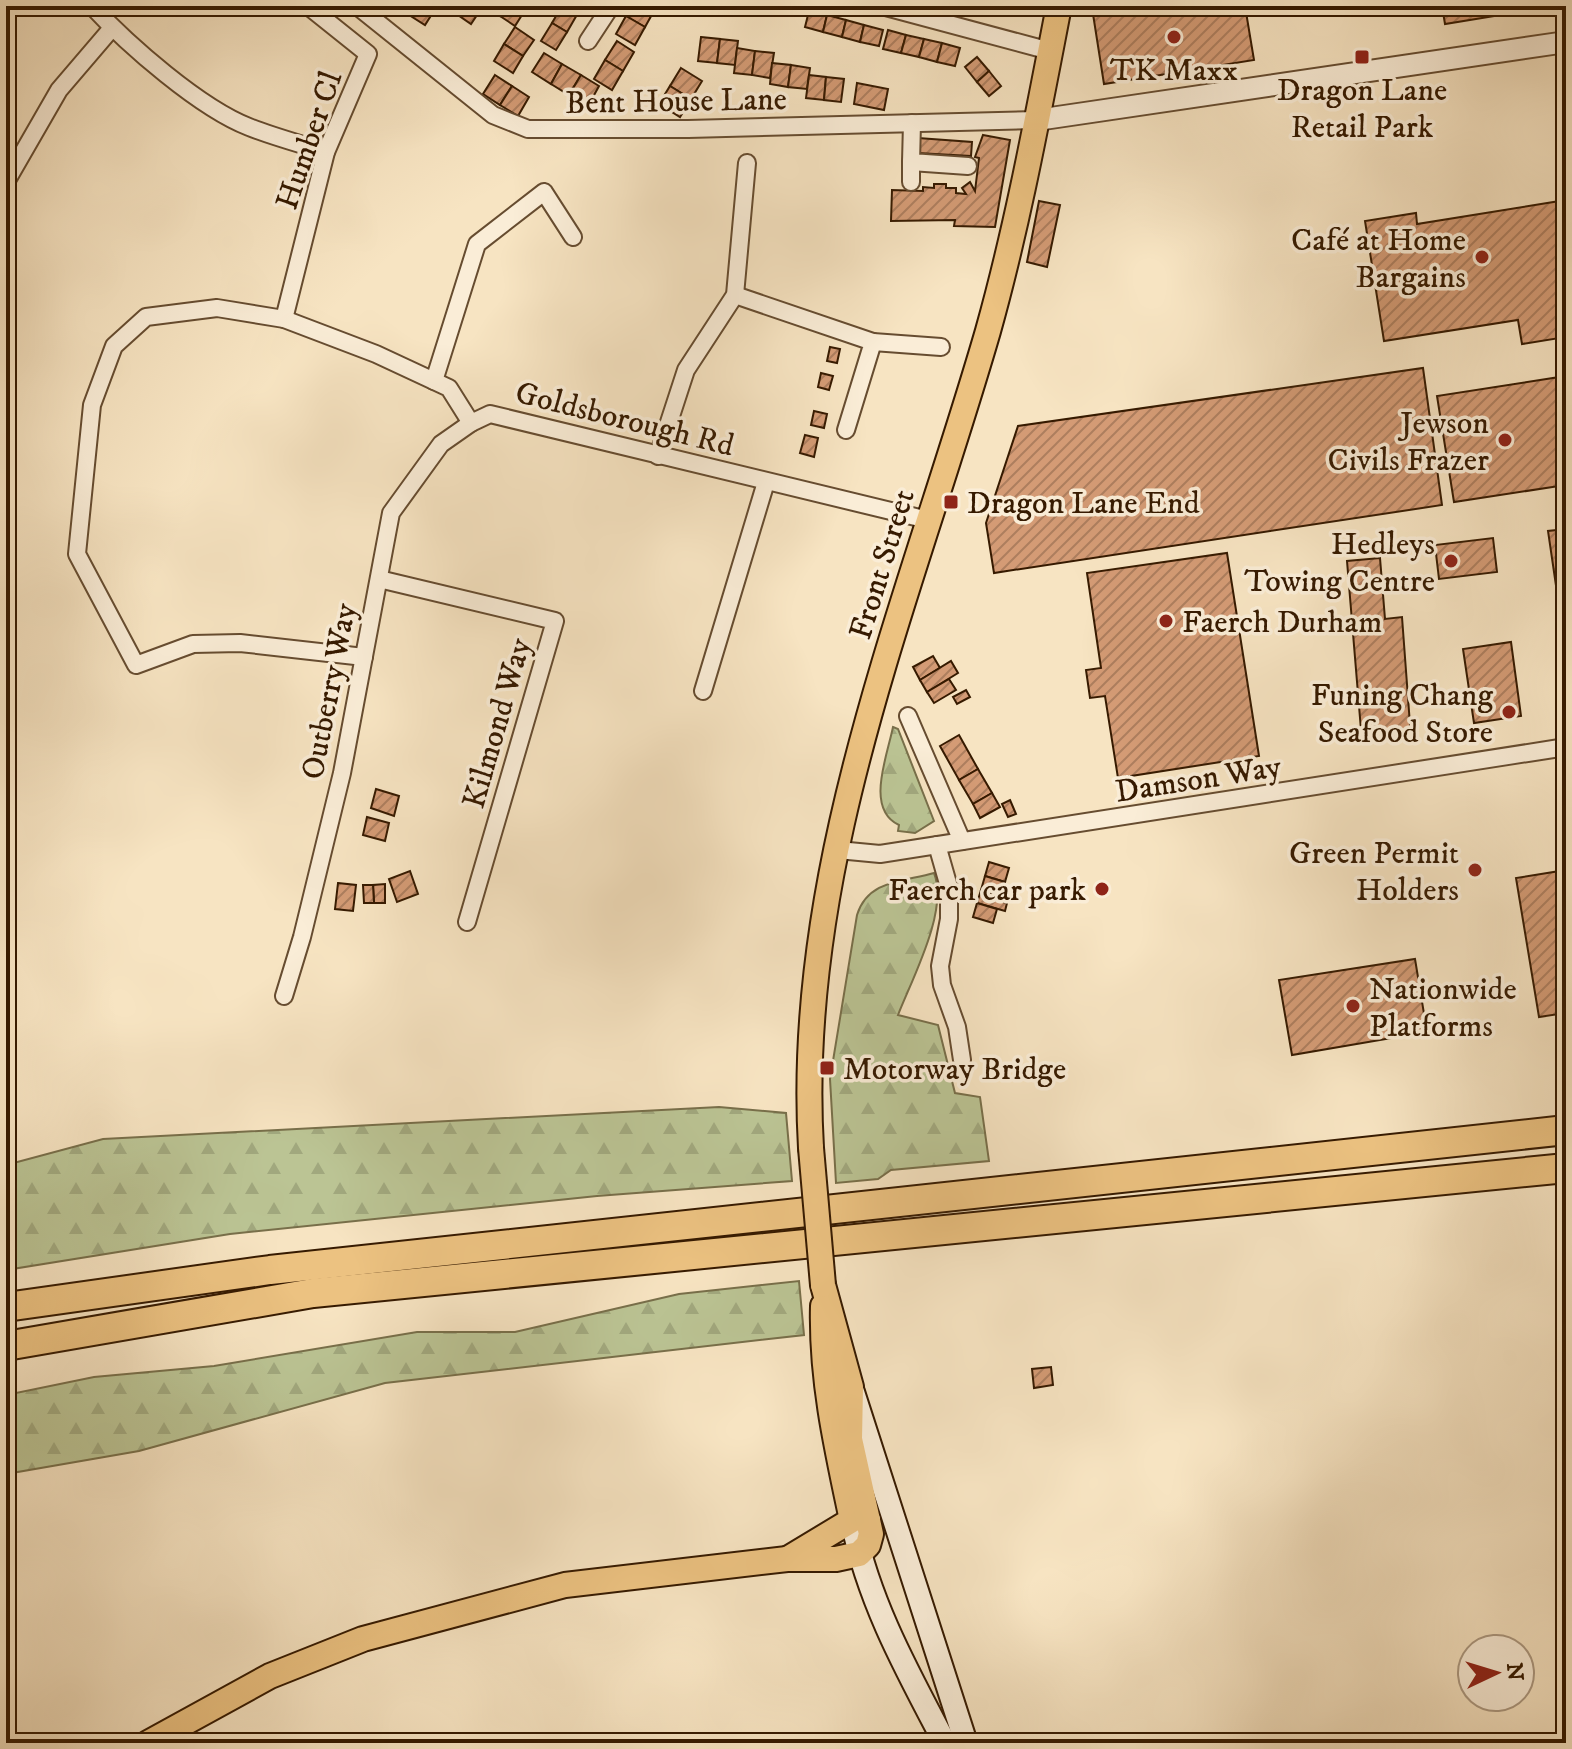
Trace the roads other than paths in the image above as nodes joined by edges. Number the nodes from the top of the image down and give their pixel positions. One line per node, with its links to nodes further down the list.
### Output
1 (92, 6): 7 (street)
2 (308, 6): 13 (street, Humber Cl)
3 (357, 6): 12 (street, Bent House Lane)
4 (611, 6): 8 (street)
5 (882, 6): 10 (street)
6 (1059, 6): 10 (main road, Front Street)
7 (112, 28): 13 (street); 17 (street)
8 (588, 41)
9 (1566, 42): 11 (street)
10 (1050, 51): 11 (main road, Front Street)
11 (1037, 120): 12 (street, Bent House Lane); 29 (main road, Front Street)
12 (912, 123): 14 (street)
13 (326, 152): 21 (street, Humber Cl)
14 (911, 162): 16 (street); 18 (street)
15 (747, 163): 20 (street)
16 (968, 166)
17 (6, 182)
18 (911, 182)
19 (573, 237): 24 (street)
20 (735, 295): 22 (street); 27 (street)
21 (284, 319): 24 (street, Goldsborough Rd); 31 (street, Goldsborough Rd)
22 (873, 342): 23 (street); 26 (street)
23 (941, 347)
24 (434, 381): 25 (street, Goldsborough Rd)
25 (471, 423): 27 (street, Goldsborough Rd); 30 (street, Outberry Way)
26 (846, 430)
27 (658, 456): 28 (street, Goldsborough Rd)
28 (766, 482): 29 (street, Goldsborough Rd); 32 (street)
29 (928, 520): 37 (main road, Front Street)
30 (379, 579): 31 (street, Outberry Way); 38 (street, Kilmond Way)
31 (364, 657): 39 (street, Outberry Way)
32 (703, 691)
33 (908, 716): 35 (street)
34 (1566, 747): 35 (street, Damson Way)
35 (962, 841): 36 (street, Damson Way)
36 (937, 845): 37 (street, Damson Way); 40 (street)
37 (838, 850): 43 (main road, Front Street, bridge)
38 (467, 922)
39 (284, 996)
40 (962, 1060)
41 (1566, 1130): 44 (highway)
42 (1566, 1168): 45 (highway)
43 (823, 1285): 46 (main road); 47 (main road)
44 (6, 1307)
45 (6, 1346)
46 (851, 1387): 47 (main road); 48 (main road)
47 (861, 1520): 48 (main road); 49 (main road); 50 (main road)
48 (899, 1539): 53 (main road)
49 (859, 1554): 50 (main road); 52 (main road)
50 (787, 1559): 51 (main road)
51 (148, 1743)
52 (945, 1743)
53 (966, 1743)

